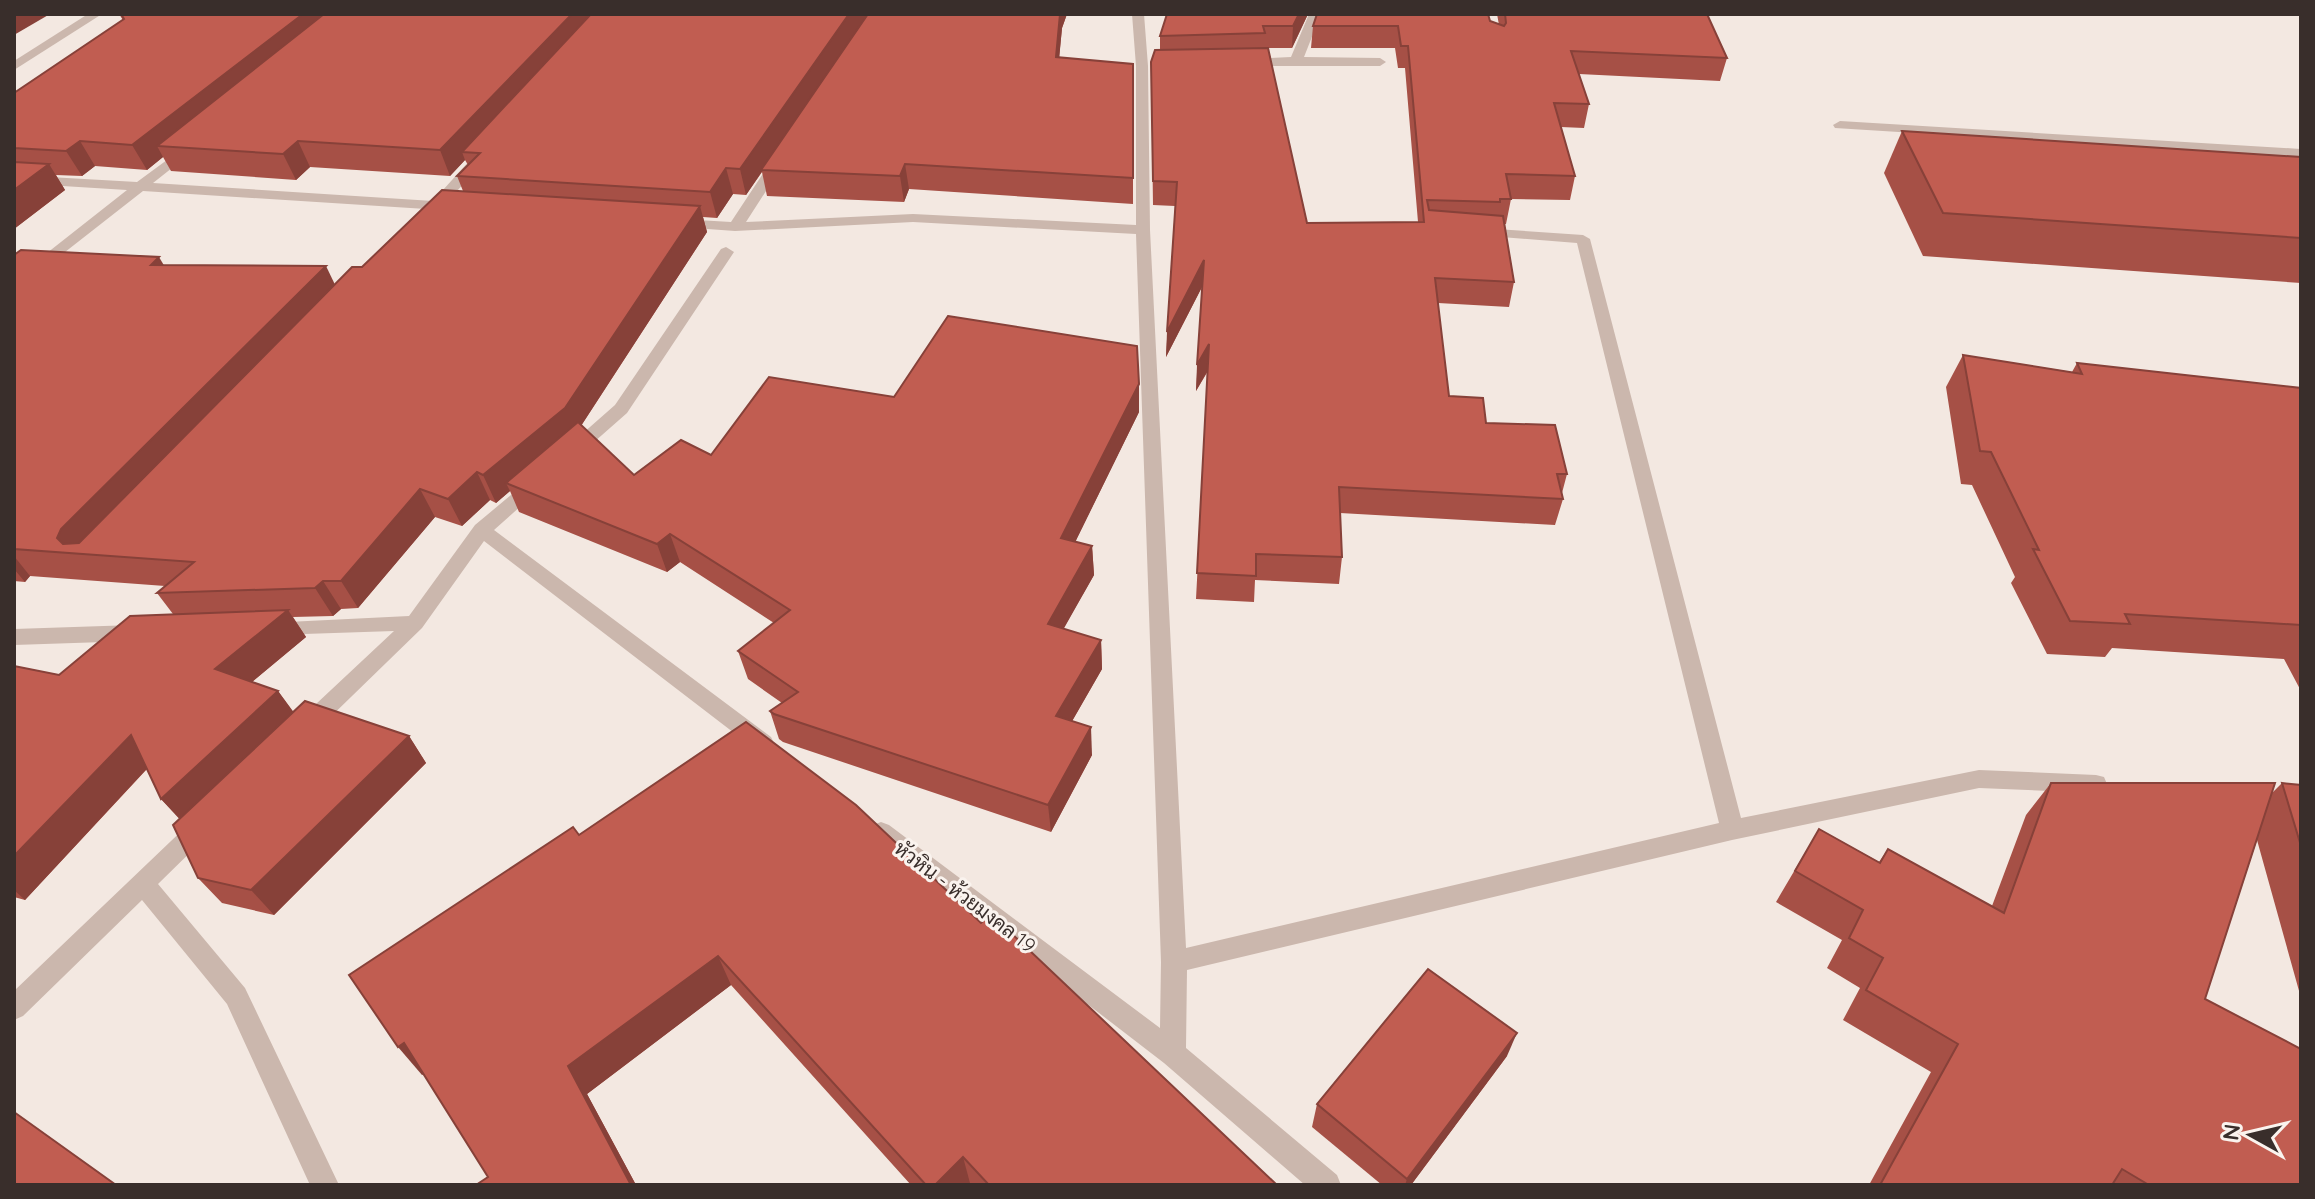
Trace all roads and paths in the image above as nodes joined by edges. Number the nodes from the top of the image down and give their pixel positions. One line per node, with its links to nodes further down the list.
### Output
1 (96, 14): 7 (street)
2 (1138, 14): 19 (street)
3 (1315, 14): 4 (street)
4 (1296, 61): 5 (street); 6 (street)
5 (1380, 62)
6 (1234, 63)
7 (14, 66)
8 (1840, 125): 12 (street)
9 (201, 139): 14 (street)
10 (788, 147): 18 (street)
11 (487, 149): 16 (street)
12 (2301, 153)
13 (14, 179): 14 (street)
14 (141, 187): 16 (street); 22 (street)
15 (468, 208): 16 (street)
16 (431, 211)
17 (656, 221): 18 (street)
18 (735, 227): 19 (street)
19 (1143, 230): 35 (street)
20 (1460, 231): 33 (street)
21 (726, 252): 23 (street)
22 (14, 287)
23 (482, 530): 24 (street); 29 (street)
24 (415, 623): 25 (street); 28 (street)
25 (245, 629)
26 (153, 632): 27 (street)
27 (14, 637)
28 (290, 742)
29 (784, 759)
30 (2122, 785): 33 (street)
31 (859, 816): 37 (street, หัวหิน - ห้วยมงคล 19)
32 (211, 818): 34 (street)
33 (1732, 830): 35 (street)
34 (143, 883): 36 (street); 38 (street)
35 (1174, 962): 37 (street)
36 (14, 1008)
37 (1173, 1054): 39 (street, หัวหิน - ห้วยมงคล 19)
38 (325, 1185)
39 (1327, 1185)

